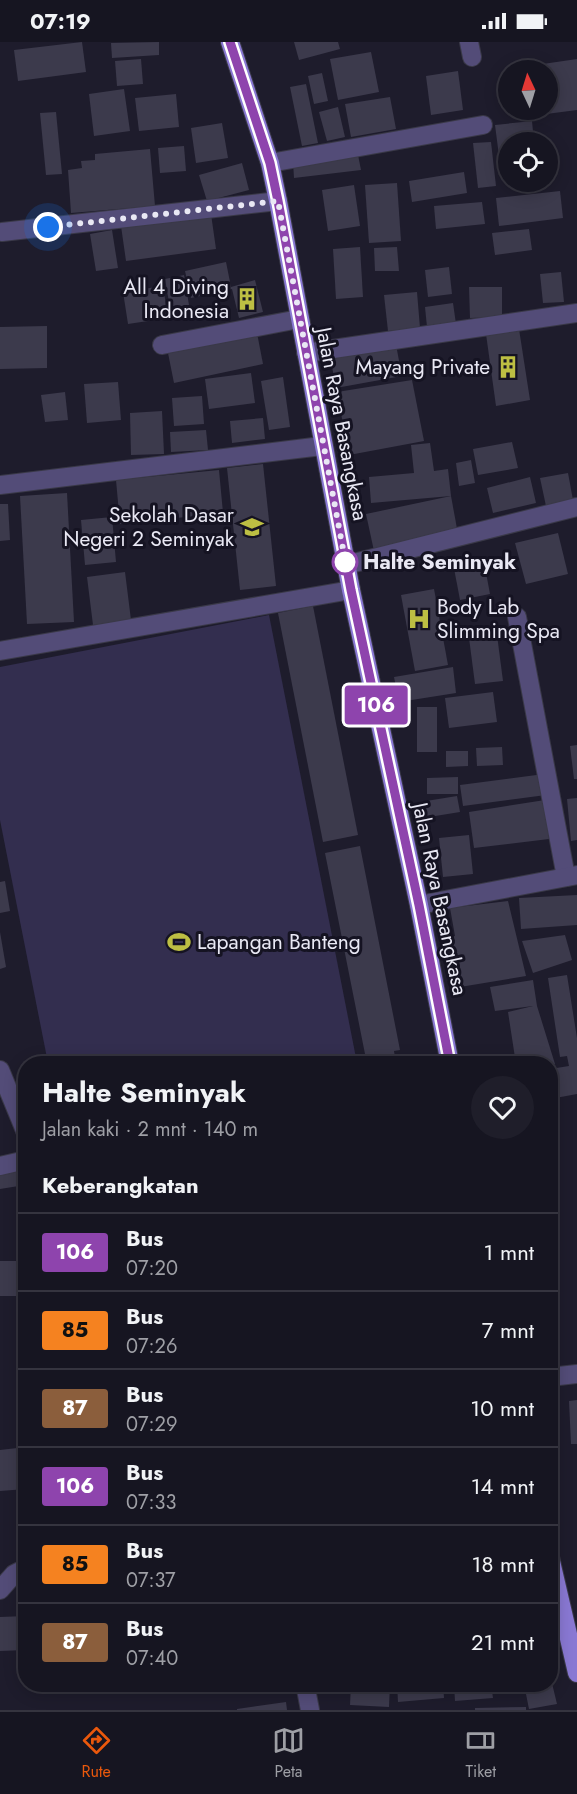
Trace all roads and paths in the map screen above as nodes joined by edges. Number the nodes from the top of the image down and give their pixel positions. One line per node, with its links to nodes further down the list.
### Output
1 (230, 42): 3 (main road, Jalan Raya Basangkasa)
2 (483, 125): 3 (street)
3 (270, 163): 4 (main road, Jalan Raya Basangkasa)
4 (278, 201): 5 (street); 7 (main road, Jalan Raya Basangkasa)
5 (2, 232)
6 (577, 313): 9 (street)
7 (300, 319): 8 (street); 9 (main road, Jalan Raya Basangkasa)
8 (162, 345)
9 (306, 353): 10 (main road, Jalan Raya Basangkasa)
10 (322, 446): 11 (street); 13 (main road, Jalan Raya Basangkasa)
11 (0, 485)
12 (577, 507): 13 (street)
13 (346, 565): 14 (main road, Jalan Raya Basangkasa)
14 (351, 590): 16 (street); 18 (main road, Jalan Raya Basangkasa)
15 (517, 617): 17 (street)
16 (0, 651)
17 (572, 876): 18 (street)
18 (419, 905): 19 (main road, Jalan Raya Basangkasa)
19 (448, 1056)
20 (0, 1070): 21 (street)
21 (18, 1114)
22 (18, 1162): 23 (street)
23 (0, 1166)
24 (577, 1374): 25 (street)
25 (558, 1376)
26 (18, 1573): 27 (street)
27 (0, 1590)
28 (558, 1591): 29 (main road)
29 (577, 1673)
30 (307, 1692): 31 (street)
31 (310, 1710)

